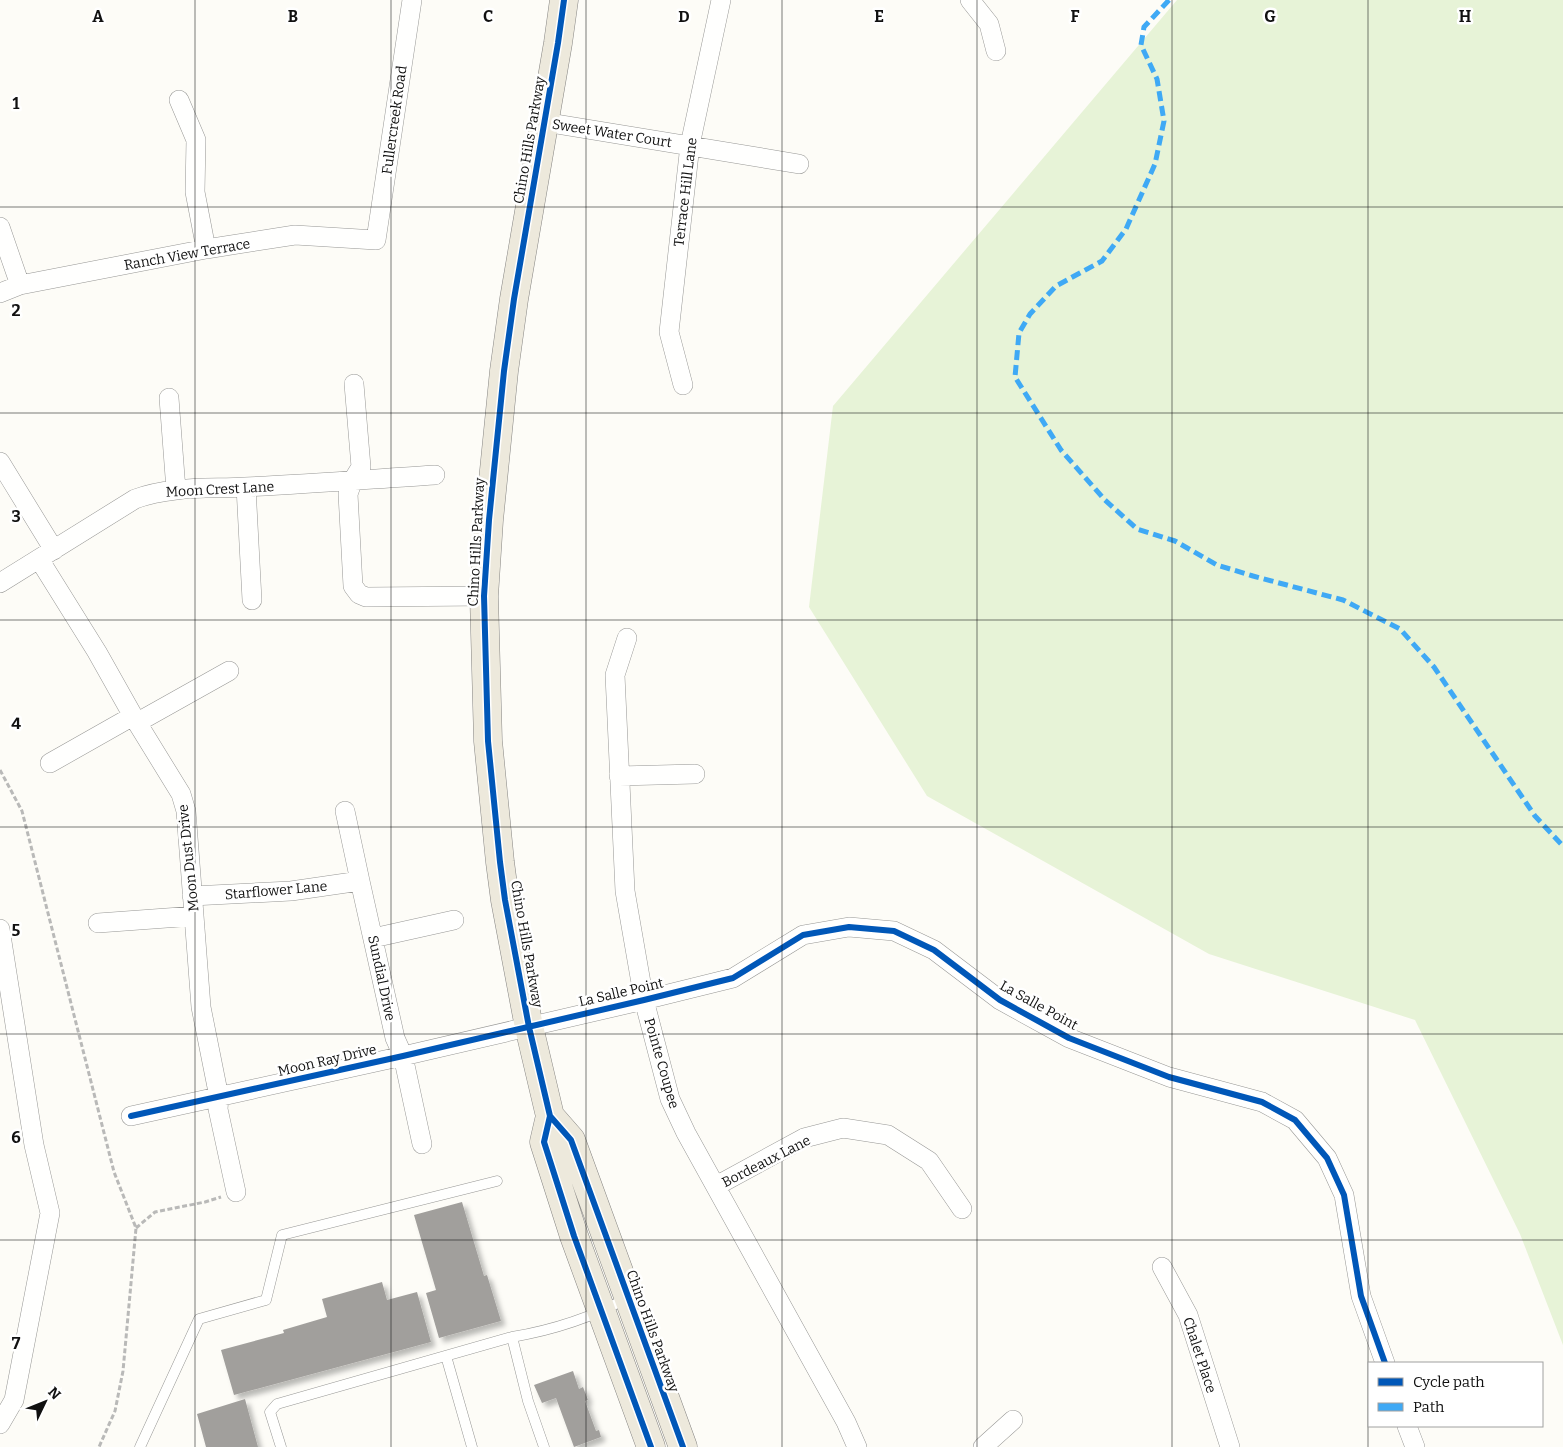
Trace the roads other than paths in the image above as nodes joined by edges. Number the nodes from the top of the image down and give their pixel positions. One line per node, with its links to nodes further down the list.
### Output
1 (412, 0): 11 (street, Fullercreek Road)
2 (564, 0): 7 (main road, Chino Hills Parkway)
3 (721, 0): 8 (street, Terrace Hill Lane)
4 (970, 0): 5 (street)
5 (996, 51)
6 (179, 100): 12 (street)
7 (544, 122): 8 (street, Sweet Water Court); 25 (main road, Chino Hills Parkway)
8 (690, 145): 9 (street, Sweet Water Court); 16 (street, Terrace Hill Lane)
9 (799, 164)
10 (0, 227): 13 (street)
11 (376, 240): 12 (street, Ranch View Terrace)
12 (206, 249): 13 (street, Ranch View Terrace)
13 (20, 285): 14 (street, Ranch View Terrace)
14 (0, 292)
15 (354, 384): 20 (street)
16 (683, 385)
17 (169, 398): 22 (street)
18 (0, 462): 23 (street, Moon Dust Drive)
19 (435, 475): 20 (street, Moon Crest Lane)
20 (353, 480): 21 (street, Moon Crest Lane); 25 (street)
21 (246, 487): 22 (street, Moon Crest Lane); 26 (street)
22 (176, 490): 23 (street, Moon Crest Lane)
23 (47, 554): 24 (street, Moon Crest Lane); 29 (street, Moon Dust Drive)
24 (0, 583)
25 (484, 596): 42 (main road, Chino Hills Parkway)
26 (252, 600)
27 (627, 638): 32 (street, Pointe Coupee)
28 (228, 671): 29 (street)
29 (136, 719): 30 (street); 35 (street, Moon Dust Drive)
30 (50, 763)
31 (695, 774): 32 (street)
32 (619, 776): 41 (street, Pointe Coupee)
33 (346, 811): 34 (street, Sundial Drive)
34 (360, 881): 35 (street, Starflower Lane); 40 (street, Sundial Drive)
35 (192, 896): 36 (street, Moon Dust Drive)
36 (194, 916): 38 (street); 44 (street, Moon Dust Drive)
37 (454, 920): 40 (street)
38 (98, 923)
39 (0, 929): 59 (street)
40 (373, 938): 43 (street, Sundial Drive)
41 (644, 1000): 42 (street, La Salle Point); 49 (street, Pointe Coupee); 57 (street, La Salle Point)
42 (529, 1027): 43 (street, Moon Ray Drive); 46 (main road, Chino Hills Parkway)
43 (402, 1056): 44 (street, Moon Ray Drive); 47 (street, Sundial Drive)
44 (219, 1097): 45 (street, Moon Ray Drive); 50 (street, Moon Dust Drive)
45 (131, 1116)
46 (550, 1116): 53 (main road, Chino Hills Parkway); 54 (main road, Chino Hills Parkway)
47 (422, 1144)
48 (496, 1181): 61 (lane)
49 (716, 1186): 51 (street, Bordeaux Lane); 67 (street, Pointe Coupee)
50 (236, 1192)
51 (962, 1209)
52 (1162, 1267): 69 (street, Chalet Place)
53 (628, 1298): 54 (lane); 66 (main road, Chino Hills Parkway)
54 (601, 1312): 55 (lane); 65 (main road, Chino Hills Parkway)
55 (512, 1337): 56 (lane); 64 (lane)
56 (446, 1356): 62 (lane); 63 (lane)
57 (1385, 1362)
58 (1014, 1420): 68 (street)
59 (0, 1424)
60 (1407, 1427): 70 (street)
61 (140, 1447)
62 (281, 1447)
63 (472, 1447)
64 (544, 1447)
65 (651, 1447)
66 (683, 1447)
67 (857, 1447)
68 (982, 1447)
69 (1230, 1447)
70 (1415, 1447)

